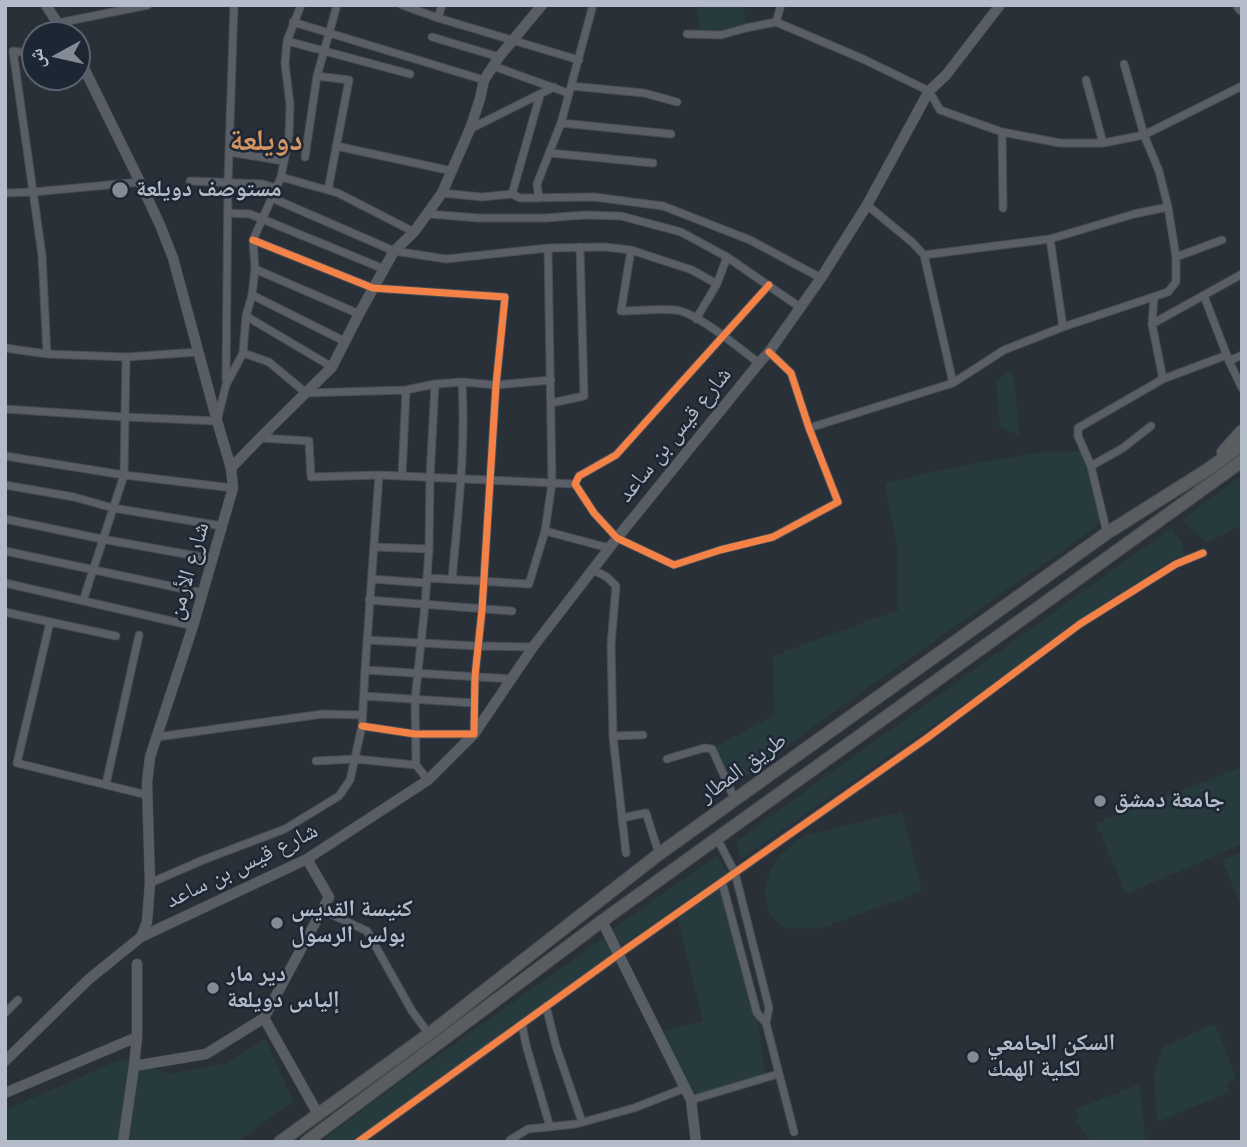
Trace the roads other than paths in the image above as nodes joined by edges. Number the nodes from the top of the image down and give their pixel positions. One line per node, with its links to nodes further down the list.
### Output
1 (46, 5): 14 (main road)
2 (148, 5): 15 (street)
3 (234, 5): 48 (street)
4 (301, 5): 16 (street)
5 (337, 5): 18 (street)
6 (402, 5): 12 (street)
7 (442, 5): 13 (street)
8 (542, 5): 22 (main road)
9 (593, 5): 25 (street)
10 (781, 5): 17 (street)
11 (1000, 5): 38 (main road, شارع قيس بن ساعد)
12 (414, 7): 13 (street)
13 (438, 18): 22 (street)
14 (57, 21)
15 (68, 21)
16 (293, 22): 18 (street); 21 (street)
17 (776, 22): 19 (street); 38 (street)
18 (329, 34): 23 (street); 33 (street)
19 (687, 34)
20 (432, 37): 26 (street)
21 (287, 41): 23 (street); 51 (street)
22 (513, 41): 25 (street); 26 (main road)
23 (324, 50): 30 (street); 31 (street)
24 (21, 52): 29 (street)
25 (579, 60): 37 (street)
26 (496, 62): 33 (main road); 36 (street)
27 (1124, 64): 45 (street)
28 (5, 70): 29 (street)
29 (16, 71): 60 (street)
30 (410, 74)
31 (317, 76): 47 (street); 50 (street)
32 (1086, 79): 46 (street)
33 (484, 80): 42 (main road)
34 (91, 83): 55 (main road, شارع الأرمن)
35 (1242, 86): 45 (street)
36 (554, 87): 37 (street); 39 (street)
37 (569, 89): 40 (street); 41 (street)
38 (929, 91): 43 (street); 66 (main road, شارع قيس بن ساعد)
39 (540, 95): 42 (street); 63 (street)
40 (677, 102)
41 (561, 123): 44 (street); 49 (street)
42 (470, 129): 53 (main road)
43 (1002, 132): 46 (street); 68 (street)
44 (671, 134)
45 (1144, 135): 46 (street); 67 (street)
46 (1103, 143)
47 (337, 146): 53 (street); 59 (street)
48 (229, 152): 51 (street); 57 (street)
49 (550, 153): 52 (street); 65 (street)
50 (305, 157)
51 (284, 161): 54 (street)
52 (653, 163)
53 (452, 171): 61 (main road)
54 (281, 177): 58 (street); 59 (street)
55 (140, 181): 60 (street); 102 (main road, شارع الأرمن)
56 (190, 181): 57 (street)
57 (228, 182): 58 (street); 69 (street)
58 (276, 188): 64 (street)
59 (328, 190): 72 (street)
60 (33, 192): 62 (street); 105 (street)
61 (442, 192): 63 (street); 70 (main road)
62 (5, 193)
63 (512, 194): 65 (street)
64 (272, 198): 71 (street); 79 (street)
65 (539, 198): 86 (street)
66 (867, 205): 80 (street); 86 (main road, شارع قيس بن ساعد)
67 (1168, 206): 73 (street); 82 (street)
68 (1003, 208)
69 (228, 213): 71 (street); 116 (street)
70 (428, 214): 72 (main road); 81 (street)
71 (263, 219): 74 (street); 83 (street)
72 (414, 232): 79 (main road)
73 (1050, 239): 80 (street); 98 (street)
74 (253, 240): 84 (street); 89 (street)
75 (1222, 240): 82 (street)
76 (580, 247): 77 (street); 78 (street); 121 (street)
77 (548, 248): 79 (street); 112 (street)
78 (631, 250): 87 (street); 96 (street)
79 (394, 251): 83 (main road)
80 (924, 255): 114 (street)
81 (727, 257): 87 (street); 88 (street)
82 (1176, 257): 92 (street)
83 (384, 269): 89 (main road)
84 (254, 270): 90 (street); 94 (street)
85 (1242, 274): 91 (street)
86 (821, 278): 93 (main road, شارع قيس بن ساعد)
87 (717, 284): 96 (street)
88 (769, 285): 93 (street); 99 (street)
89 (373, 288): 94 (main road); 117 (street)
90 (253, 295): 95 (street); 100 (street)
91 (1204, 296): 97 (street); 108 (street)
92 (1154, 297): 97 (street); 98 (street)
93 (801, 308): 103 (main road, شارع قيس بن ساعد)
94 (359, 314): 100 (main road)
95 (246, 316): 104 (street); 110 (street)
96 (696, 318): 99 (street)
97 (1152, 324): 111 (street)
98 (1063, 327): 114 (street)
99 (724, 336): 109 (street); 142 (street)
100 (346, 342): 110 (main road)
101 (5, 348): 105 (street)
102 (199, 352): 107 (street); 124 (main road, شارع الأرمن)
103 (769, 352): 109 (main road, شارع قيس بن ساعد); 126 (street)
104 (243, 353): 116 (street); 120 (street)
105 (47, 354): 107 (street)
106 (1242, 355): 108 (street)
107 (126, 358): 123 (street)
108 (1228, 358): 111 (street); 118 (street)
109 (758, 363): 150 (main road, شارع قيس بن ساعد)
110 (332, 367): 120 (main road)
111 (1163, 379): 132 (street)
112 (551, 380): 117 (street); 121 (street)
113 (462, 382): 115 (street); 117 (street); 139 (street)
114 (953, 383): 126 (street)
115 (435, 384): 119 (street); 138 (street)
116 (226, 385): 124 (street)
117 (496, 385): 140 (street)
118 (1242, 388)
119 (406, 390): 120 (street); 137 (street)
120 (306, 393): 128 (main road)
121 (551, 403): 141 (street)
122 (5, 409): 123 (street)
123 (125, 417): 124 (street); 135 (street)
124 (216, 421): 133 (main road, شارع الأرمن)
125 (1151, 426): 132 (street)
126 (809, 428): 150 (street)
127 (1242, 431): 134 (highway)
128 (260, 438): 133 (main road); 136 (street)
129 (1242, 445): 134 (highway, طريق المطار)
130 (5, 456): 135 (street)
131 (1242, 461): 203 (highway, طريق المطار)
132 (1091, 467): 149 (street)
133 (231, 468): 144 (main road, شارع الأرمن)
134 (1208, 470): 149 (highway, طريق المطار)
135 (124, 475): 144 (street); 145 (street)
136 (379, 475): 137 (street); 152 (street)
137 (402, 476): 138 (street)
138 (430, 477): 139 (street); 154 (street)
139 (461, 478): 140 (street); 161 (street)
140 (490, 480): 141 (street); 163 (street)
141 (552, 482): 142 (street); 148 (street)
142 (575, 484): 150 (street)
143 (5, 485): 145 (street)
144 (233, 488): 147 (main road, شارع الأرمن)
145 (113, 508): 147 (street); 151 (street)
146 (5, 519): 151 (street)
147 (222, 526): 157 (main road, شارع الأرمن)
148 (545, 531): 153 (street); 163 (street)
149 (1107, 533): 201 (highway, طريق المطار)
150 (617, 538): 153 (main road, شارع قيس بن ساعد)
151 (102, 539): 157 (street); 158 (street)
152 (374, 547): 154 (street); 160 (street)
153 (609, 548): 159 (main road, شارع قيس بن ساعد)
154 (429, 549): 162 (street)
155 (5, 551): 158 (street)
156 (1203, 553): 207 (street)
157 (213, 559): 165 (main road, شارع الأرمن)
158 (94, 570): 165 (street); 167 (street)
159 (593, 570): 179 (main road, شارع قيس بن ساعد); 192 (street)
160 (372, 579): 162 (street); 166 (street)
161 (452, 579): 162 (street); 163 (street)
162 (426, 580): 168 (street)
163 (483, 582): 169 (street)
164 (5, 583): 167 (street)
165 (203, 593): 173 (main road, شارع الأرمن)
166 (369, 600): 168 (street); 176 (street)
167 (83, 601): 173 (street)
168 (425, 605): 169 (street); 177 (street)
169 (482, 610): 170 (street); 178 (street)
170 (512, 611)
171 (5, 612): 172 (street)
172 (50, 622): 175 (street); 199 (street)
173 (193, 626): 193 (main road, شارع الأرمن)
174 (139, 635): 199 (street)
175 (116, 636)
176 (367, 640): 177 (street); 180 (street)
177 (420, 643): 178 (street); 181 (street)
178 (478, 646): 179 (street); 182 (street)
179 (533, 647): 183 (main road, شارع قيس بن ساعد)
180 (365, 670): 181 (street); 184 (street)
181 (417, 673): 182 (street); 185 (street)
182 (475, 676): 183 (street); 186 (street)
183 (512, 679): 190 (main road, شارع قيس بن ساعد)
184 (364, 696): 185 (street); 187 (street)
185 (415, 700): 186 (street); 189 (street)
186 (474, 703): 190 (street)
187 (362, 715): 188 (street); 193 (street)
188 (362, 726): 189 (street); 194 (street)
189 (415, 733): 190 (street); 197 (street)
190 (474, 734): 198 (main road, شارع قيس بن ساعد)
191 (643, 735): 192 (street)
192 (613, 736): 202 (street)
193 (156, 737): 200 (main road, شارع الأرمن)
194 (355, 759): 196 (street); 197 (street); 209 (street)
195 (667, 759): 201 (street)
196 (316, 761)
197 (416, 765): 198 (street)
198 (428, 780): 206 (main road, شارع قيس بن ساعد)
199 (106, 784): 200 (street)
200 (147, 795): 209 (main road, شارع الأرمن)
201 (735, 800): 205 (highway, طريق المطار)
202 (622, 818): 204 (street); 205 (street)
203 (717, 838): 207 (street); 211 (highway, طريق المطار)
204 (626, 853)
205 (659, 854): 221 (highway, طريق المطار)
206 (307, 859): 210 (main road); 212 (main road, شارع قيس بن ساعد)
207 (735, 873): 208 (street); 219 (street)
208 (722, 882): 213 (street); 219 (street)
209 (150, 883): 212 (main road, شارع الأرمن)
210 (322, 910): 218 (main road); 221 (street)
211 (602, 921): 213 (main road); 235 (highway, طريق المطار)
212 (141, 937): 223 (main road)
213 (619, 954): 216 (street); 226 (main road)
214 (137, 964): 222 (main road)
215 (18, 1000): 217 (street)
216 (546, 1006): 220 (street); 230 (street)
217 (5, 1013)
218 (264, 1018): 224 (main road); 229 (main road)
219 (766, 1023): 225 (street)
220 (522, 1024): 231 (street); 236 (street)
221 (429, 1034): 229 (highway, طريق المطار)
222 (137, 1037): 224 (main road); 227 (main road)
223 (5, 1061)
224 (134, 1066): 233 (main road)
225 (778, 1074): 228 (street); 232 (street)
226 (685, 1088): 228 (main road); 230 (street)
227 (5, 1093)
228 (691, 1100): 238 (main road)
229 (318, 1114): 234 (highway, طريق المطار)
230 (582, 1122): 231 (street)
231 (550, 1127): 237 (street)
232 (794, 1132)
233 (123, 1142)
234 (280, 1142)
235 (306, 1142)
236 (358, 1142)
237 (509, 1142)
238 (696, 1142)

